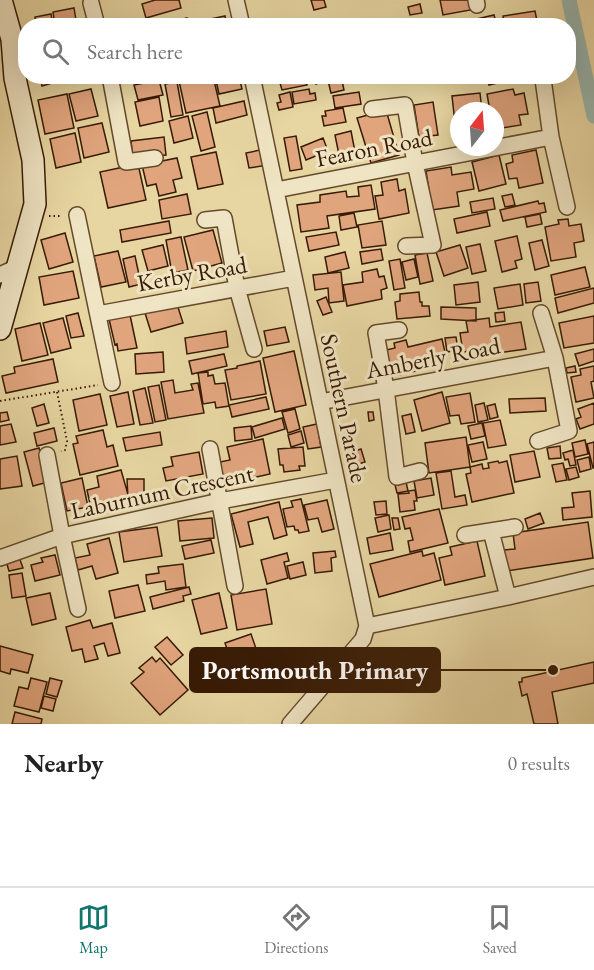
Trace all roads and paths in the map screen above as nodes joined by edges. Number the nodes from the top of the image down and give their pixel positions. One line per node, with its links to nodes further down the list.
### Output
1 (1, 0): 7 (main road)
2 (10, 0): 7 (main road)
3 (237, 0): 6 (street)
4 (91, 3): 5 (street)
5 (95, 18)
6 (240, 18)
7 (6, 21): 9 (main road)
8 (0, 55): 9 (main road)
9 (15, 78): 20 (main road)
10 (111, 84): 15 (street)
11 (254, 84): 17 (street, Southern Parade)
12 (544, 84): 14 (street)
13 (372, 109): 16 (street)
14 (551, 137): 16 (street, Fearon Road); 18 (street)
15 (155, 158)
16 (415, 163): 17 (street, Fearon Road); 22 (street)
17 (276, 190): 24 (street, Southern Parade)
18 (567, 207)
19 (76, 215): 20 (path); 27 (street)
20 (31, 218): 23 (main road)
21 (205, 220): 25 (street)
22 (406, 246)
23 (9, 271): 28 (main road)
24 (294, 278): 25 (street, Kerby Road); 36 (street, Southern Parade)
25 (237, 288): 27 (street, Kerby Road); 30 (street)
26 (541, 313): 31 (street)
27 (98, 314): 32 (street)
28 (0, 329)
29 (399, 330): 33 (street)
30 (254, 350)
31 (555, 358): 33 (street, Amberly Road); 37 (street)
32 (112, 382): 34 (path)
33 (386, 389): 36 (street, Amberly Road); 40 (street)
34 (57, 392): 35 (path); 39 (path)
35 (0, 401)
36 (320, 402): 41 (street, Southern Parade)
37 (538, 441)
38 (210, 449): 42 (street)
39 (47, 455): 46 (street)
40 (420, 471)
41 (336, 480): 42 (street, Laburnum Crescent); 52 (street, Southern Parade)
42 (220, 501): 46 (street, Laburnum Crescent); 49 (street)
43 (515, 526): 44 (street)
44 (491, 531): 45 (street); 50 (street)
45 (465, 535)
46 (62, 536): 47 (street, Laburnum Crescent); 51 (street)
47 (0, 558)
48 (594, 577): 50 (street)
49 (235, 586)
50 (508, 597): 52 (street)
51 (78, 609)
52 (367, 626): 53 (street)
53 (290, 724)

